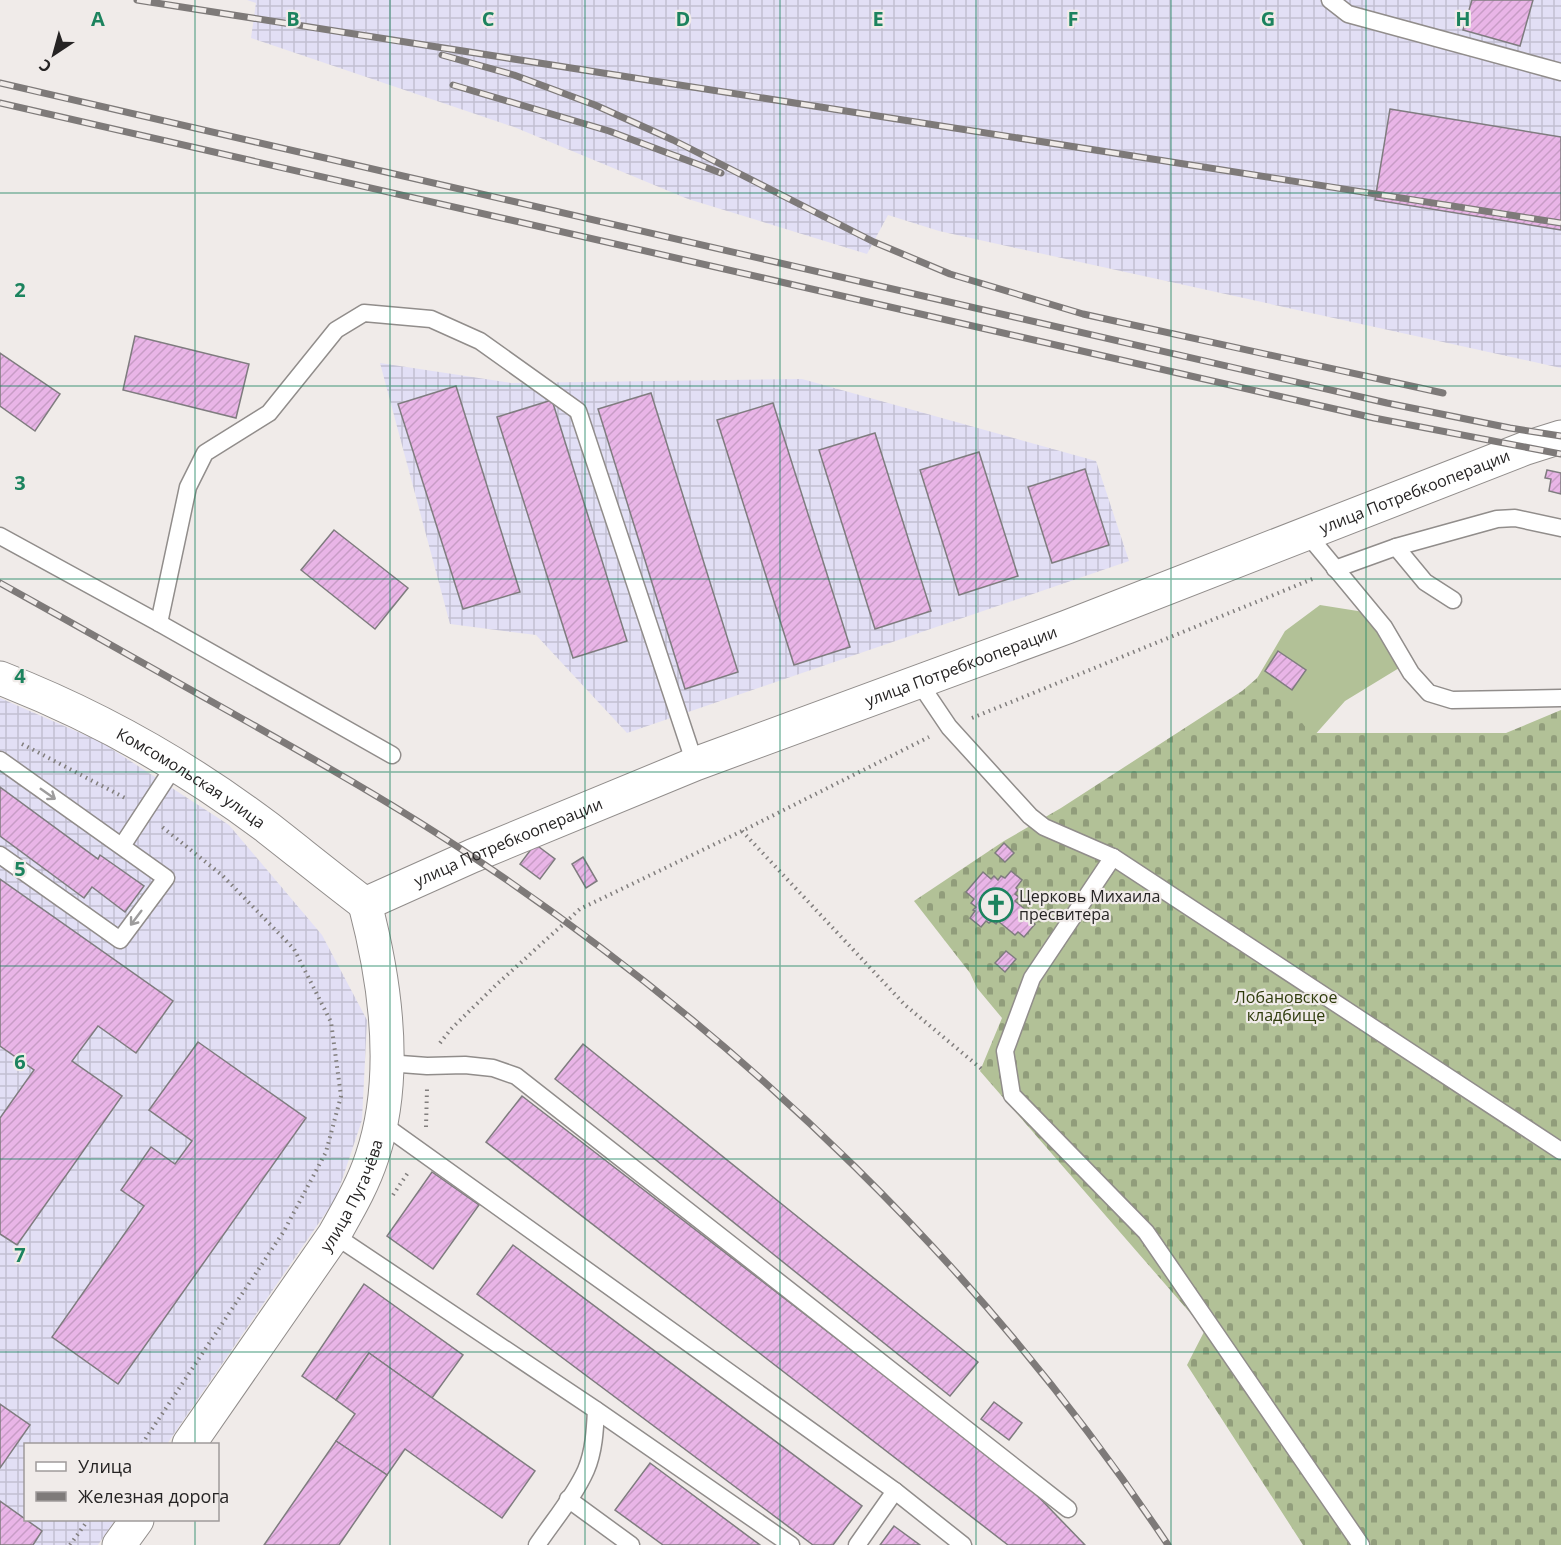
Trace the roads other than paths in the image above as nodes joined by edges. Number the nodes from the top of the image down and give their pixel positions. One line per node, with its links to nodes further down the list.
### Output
1 (1330, 0): 2 (lane)
2 (1561, 72)
3 (1561, 437): 5 (main road, улица Потребкооперации)
4 (1561, 528): 7 (lane)
5 (1307, 534): 8 (lane); 12 (main road, улица Потребкооперации)
6 (0, 536): 10 (lane)
7 (1395, 547): 8 (lane); 9 (lane)
8 (1335, 569): 13 (lane)
9 (1453, 600)
10 (159, 623): 14 (lane); 16 (lane)
11 (0, 678): 17 (main road, Комсомольская улица)
12 (918, 681): 16 (main road, улица Потребкооперации); 20 (lane)
13 (1561, 698)
14 (392, 755)
15 (0, 760): 18 (lane, one-way to 18)
16 (695, 764): 21 (main road, улица Потребкооперации)
17 (175, 765): 18 (lane); 21 (main road, Комсомольская улица)
18 (122, 846): 19 (lane, one-way to 19)
19 (0, 855)
20 (1113, 857): 24 (lane); 38 (lane)
21 (365, 904): 22 (main road, улица Пугачёва)
22 (387, 1063): 23 (main road, улица Пугачёва); 30 (lane)
23 (381, 1123): 25 (main road, улица Пугачёва); 28 (lane)
24 (1561, 1151)
25 (334, 1235): 26 (lane); 27 (main road, улица Пугачёва)
26 (596, 1410): 29 (lane); 35 (lane)
27 (190, 1443)
28 (895, 1491): 36 (lane); 37 (lane)
29 (568, 1499): 32 (lane); 34 (lane)
30 (1068, 1509)
31 (136, 1521): 33 (main road)
32 (542, 1542)
33 (119, 1545)
34 (631, 1545)
35 (791, 1545)
36 (857, 1545)
37 (963, 1545)
38 (1361, 1545)

